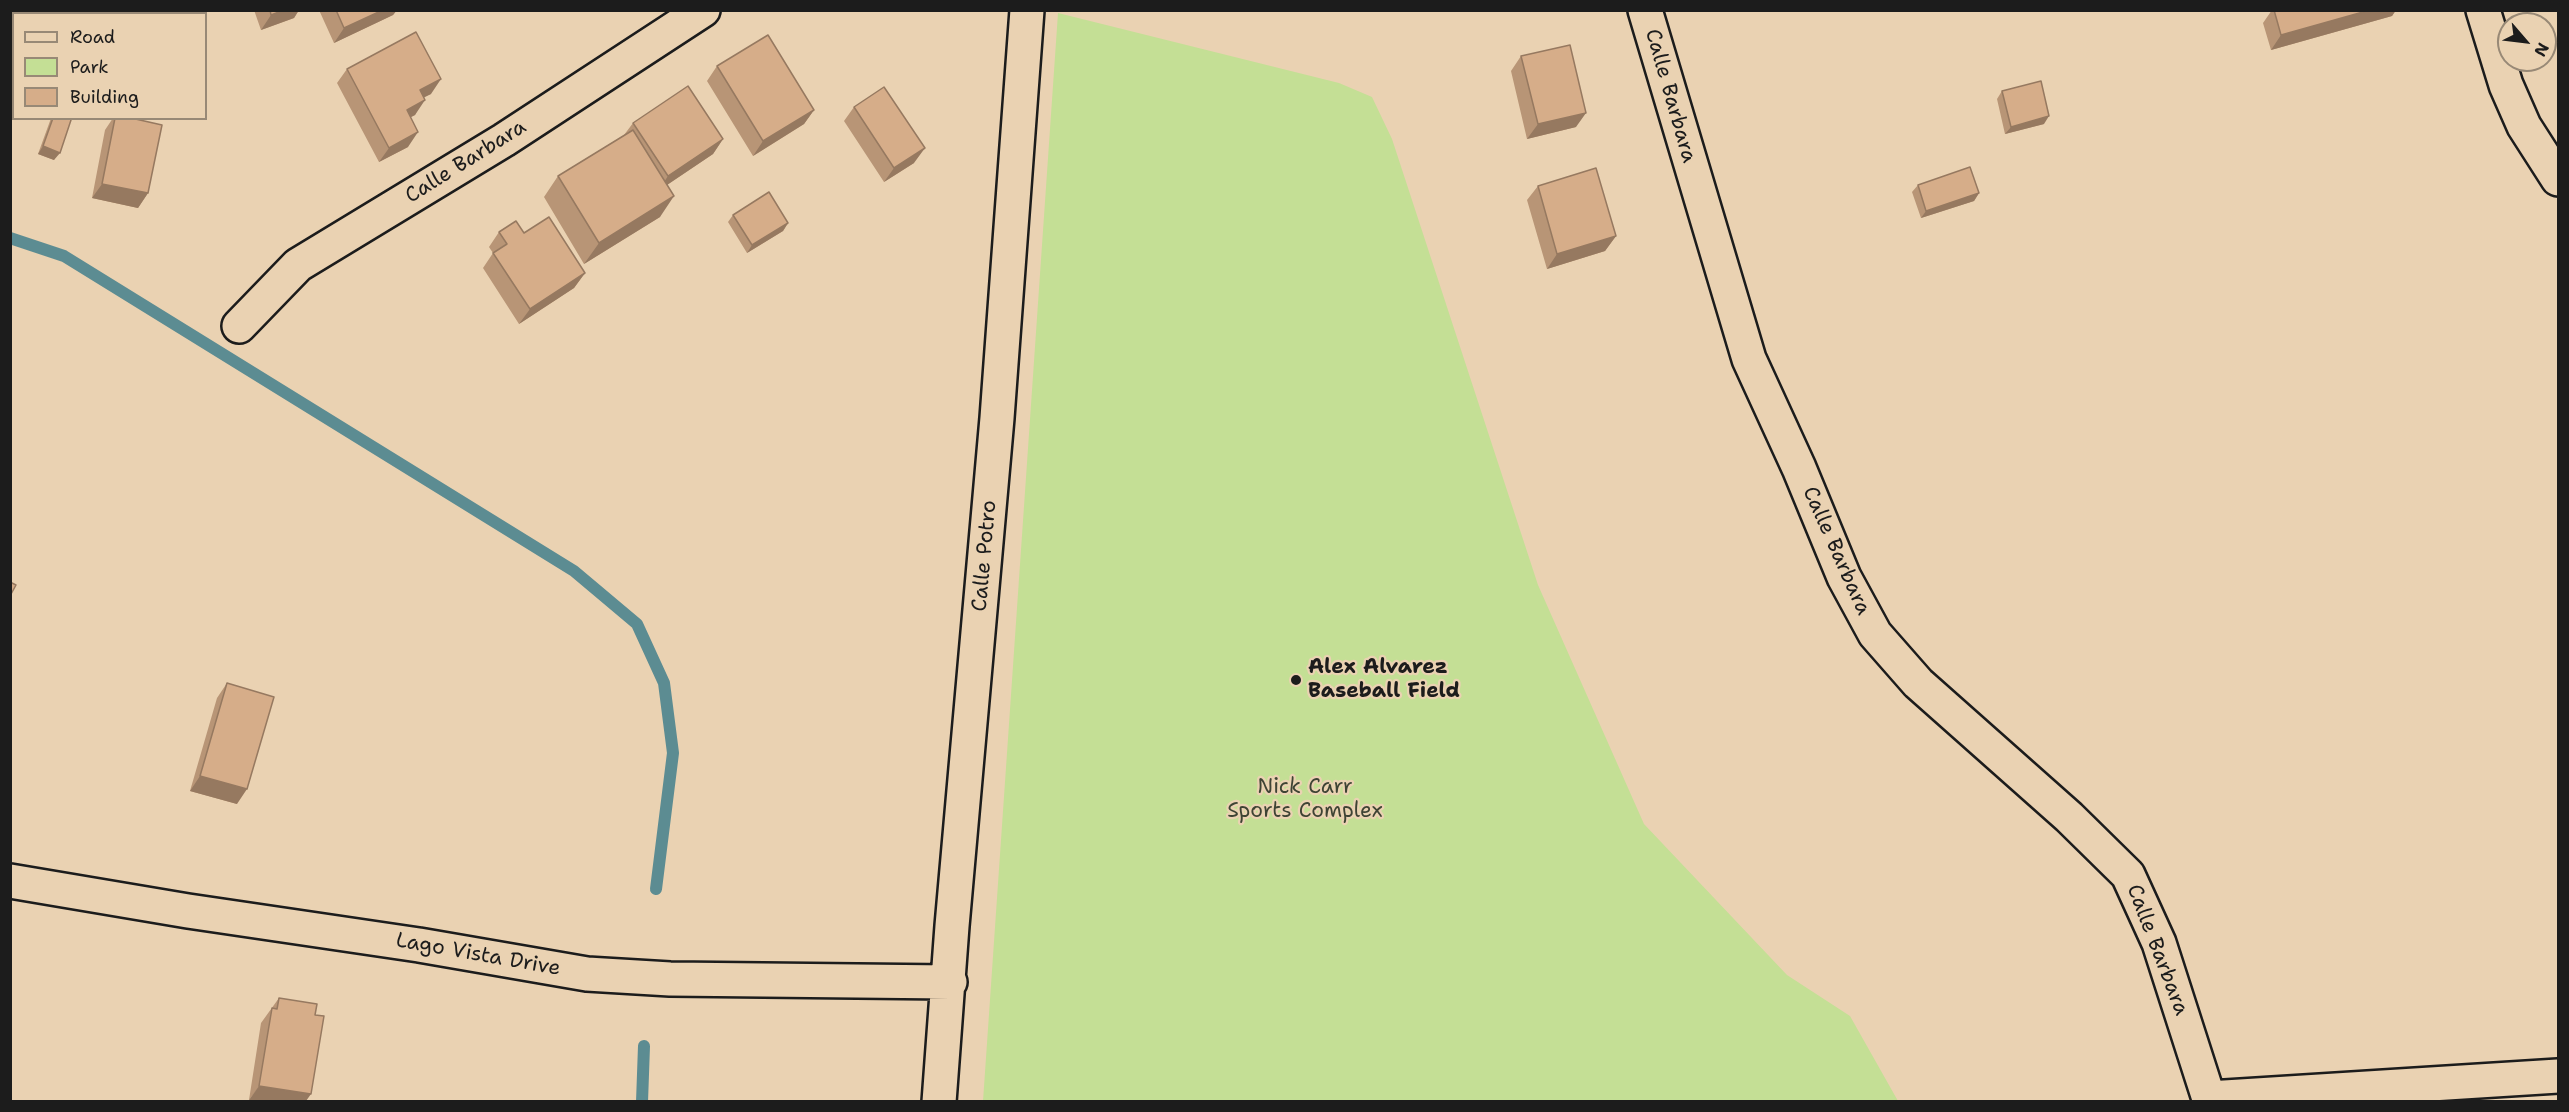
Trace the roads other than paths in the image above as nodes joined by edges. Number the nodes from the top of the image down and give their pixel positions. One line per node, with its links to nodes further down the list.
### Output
1 (704, 10): 6 (street, Calle Barbara)
2 (1027, 10): 8 (street, Calle Potro)
3 (1645, 10): 10 (street, Calle Barbara)
4 (2483, 10): 5 (street)
5 (2559, 178)
6 (239, 326)
7 (10, 881): 8 (street, Lago Vista Drive)
8 (950, 982): 11 (street, Calle Potro)
9 (2559, 1076): 10 (street)
10 (2210, 1100)
11 (939, 1101)

